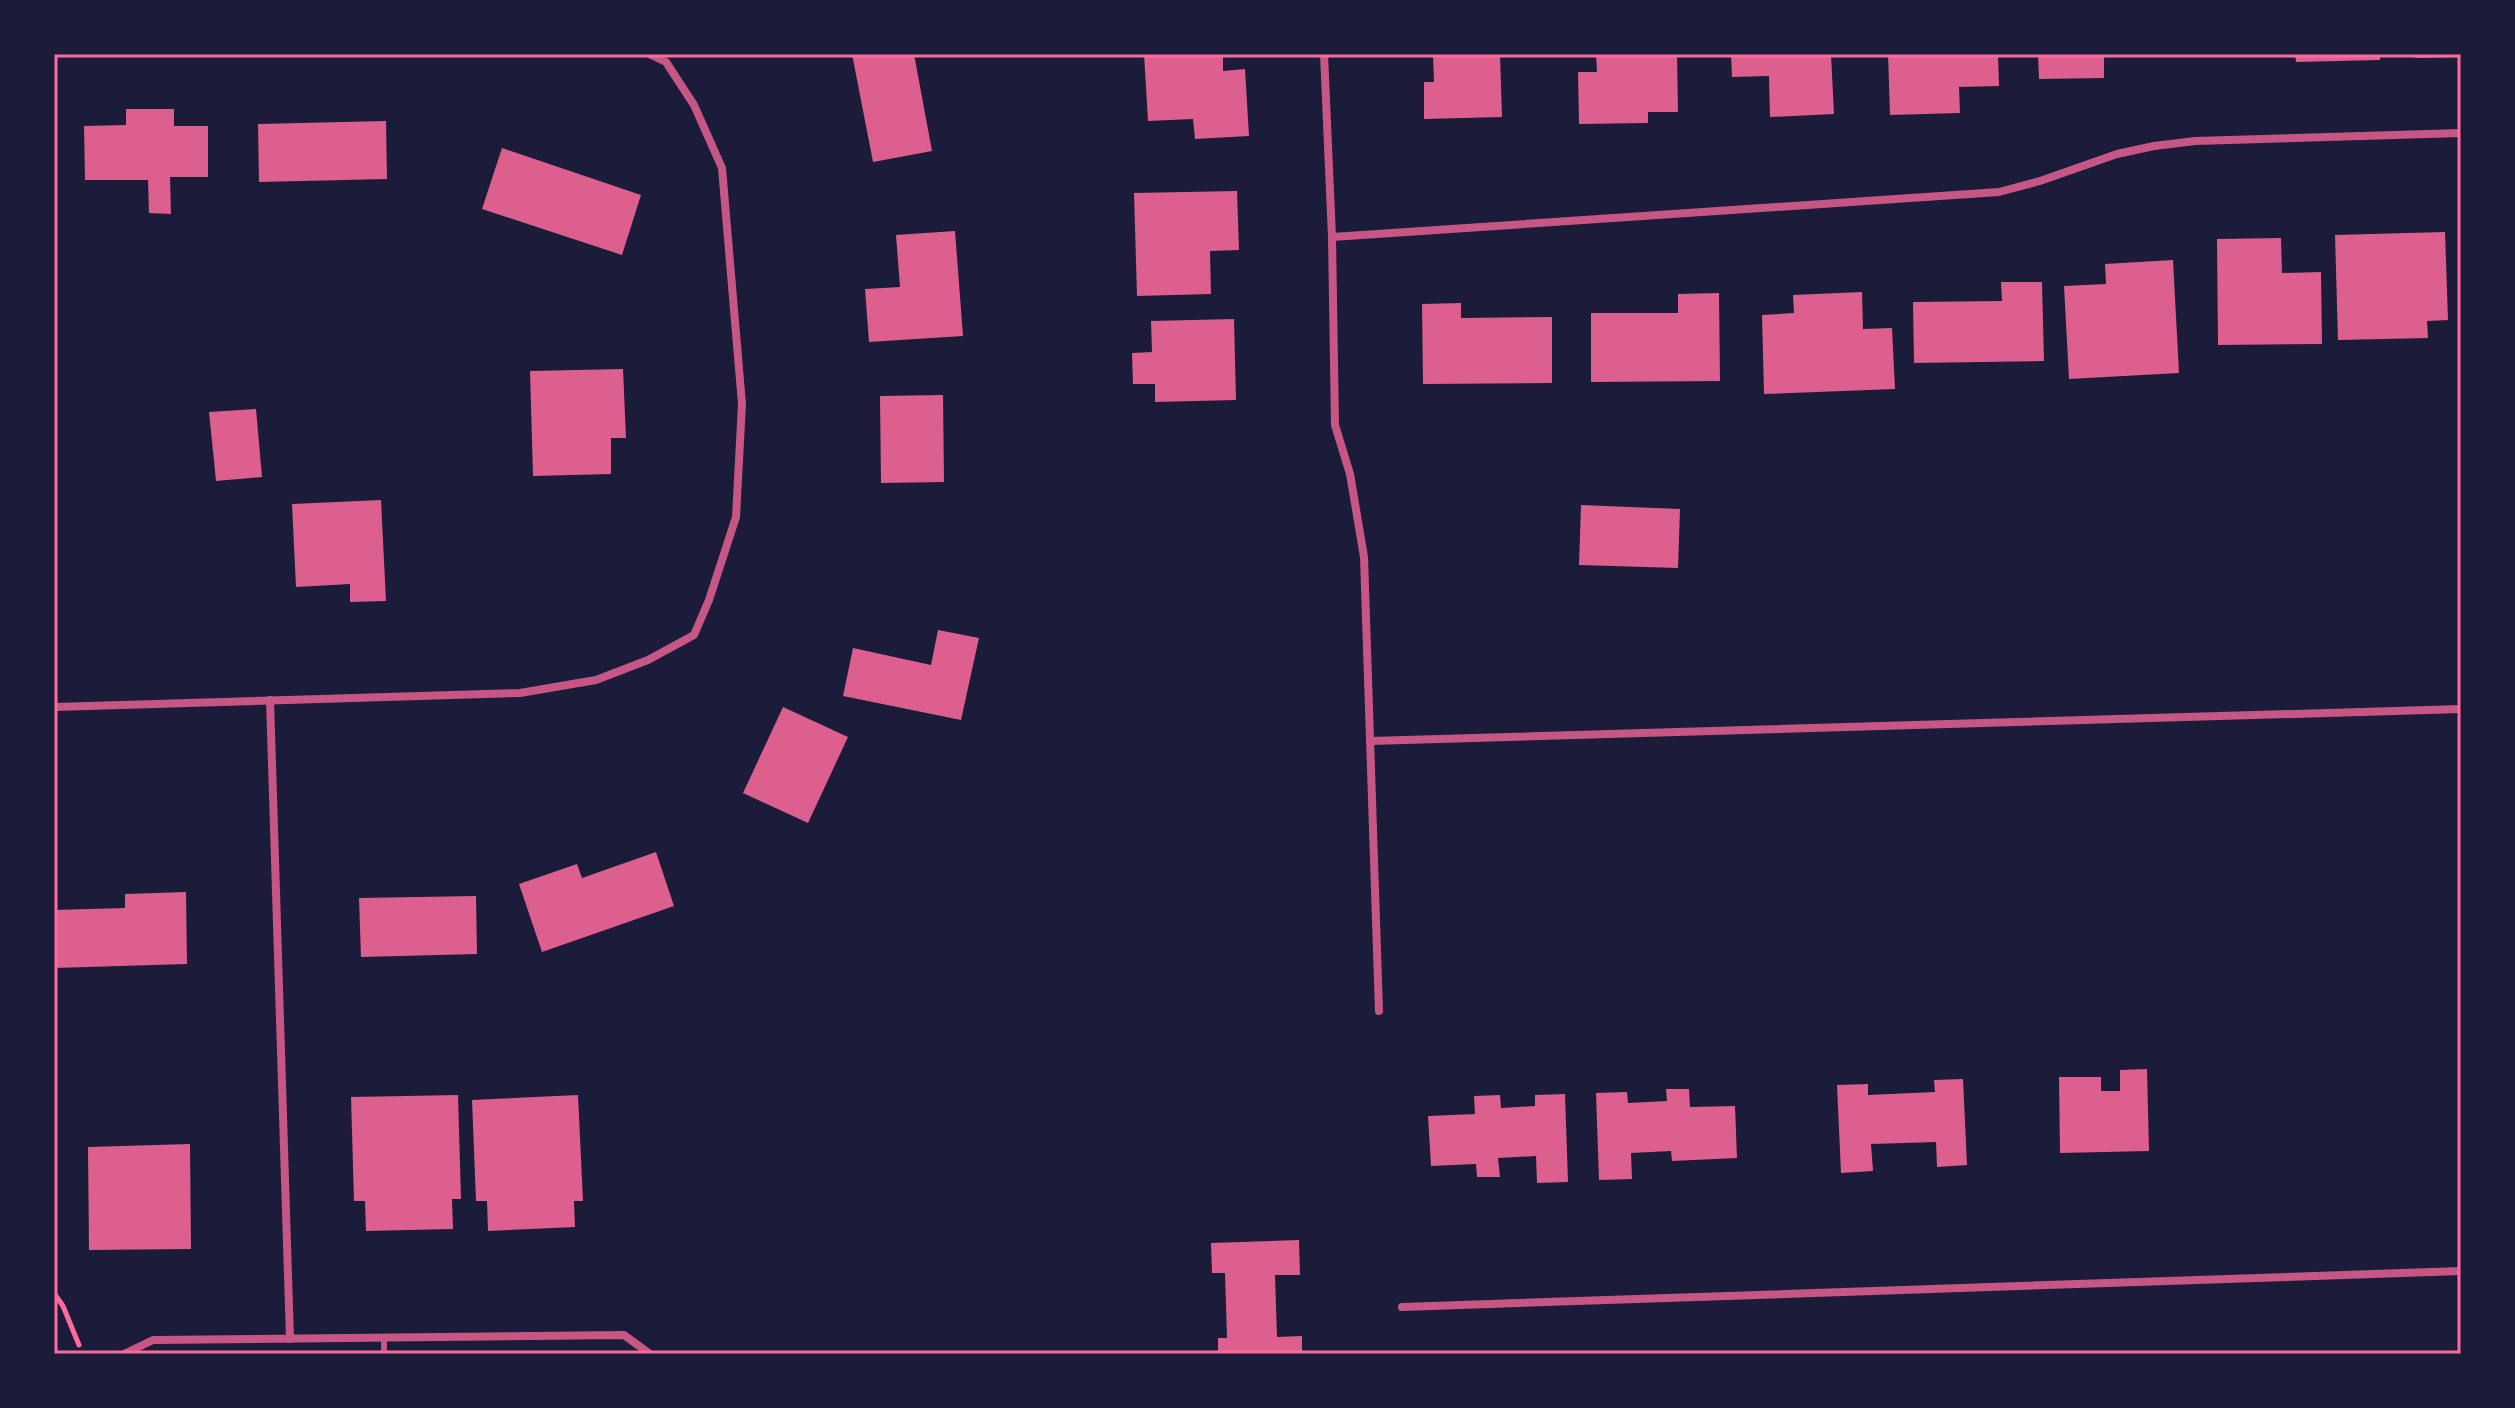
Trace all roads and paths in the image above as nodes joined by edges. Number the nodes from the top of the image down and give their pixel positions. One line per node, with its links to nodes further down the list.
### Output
1 (649, 54): 5 (street)
2 (1324, 54): 4 (street)
3 (2461, 133): 4 (street)
4 (1332, 237): 8 (street)
5 (270, 700): 6 (street); 14 (street)
6 (54, 707)
7 (2461, 709): 8 (street)
8 (1370, 741): 9 (street)
9 (1379, 1011)
10 (2461, 1271): 12 (street)
11 (54, 1293): 15 (path)
12 (1402, 1307)
13 (384, 1338): 14 (street); 17 (lane); 18 (street)
14 (290, 1339): 16 (street)
15 (79, 1345)
16 (124, 1354)
17 (384, 1354)
18 (650, 1354)

